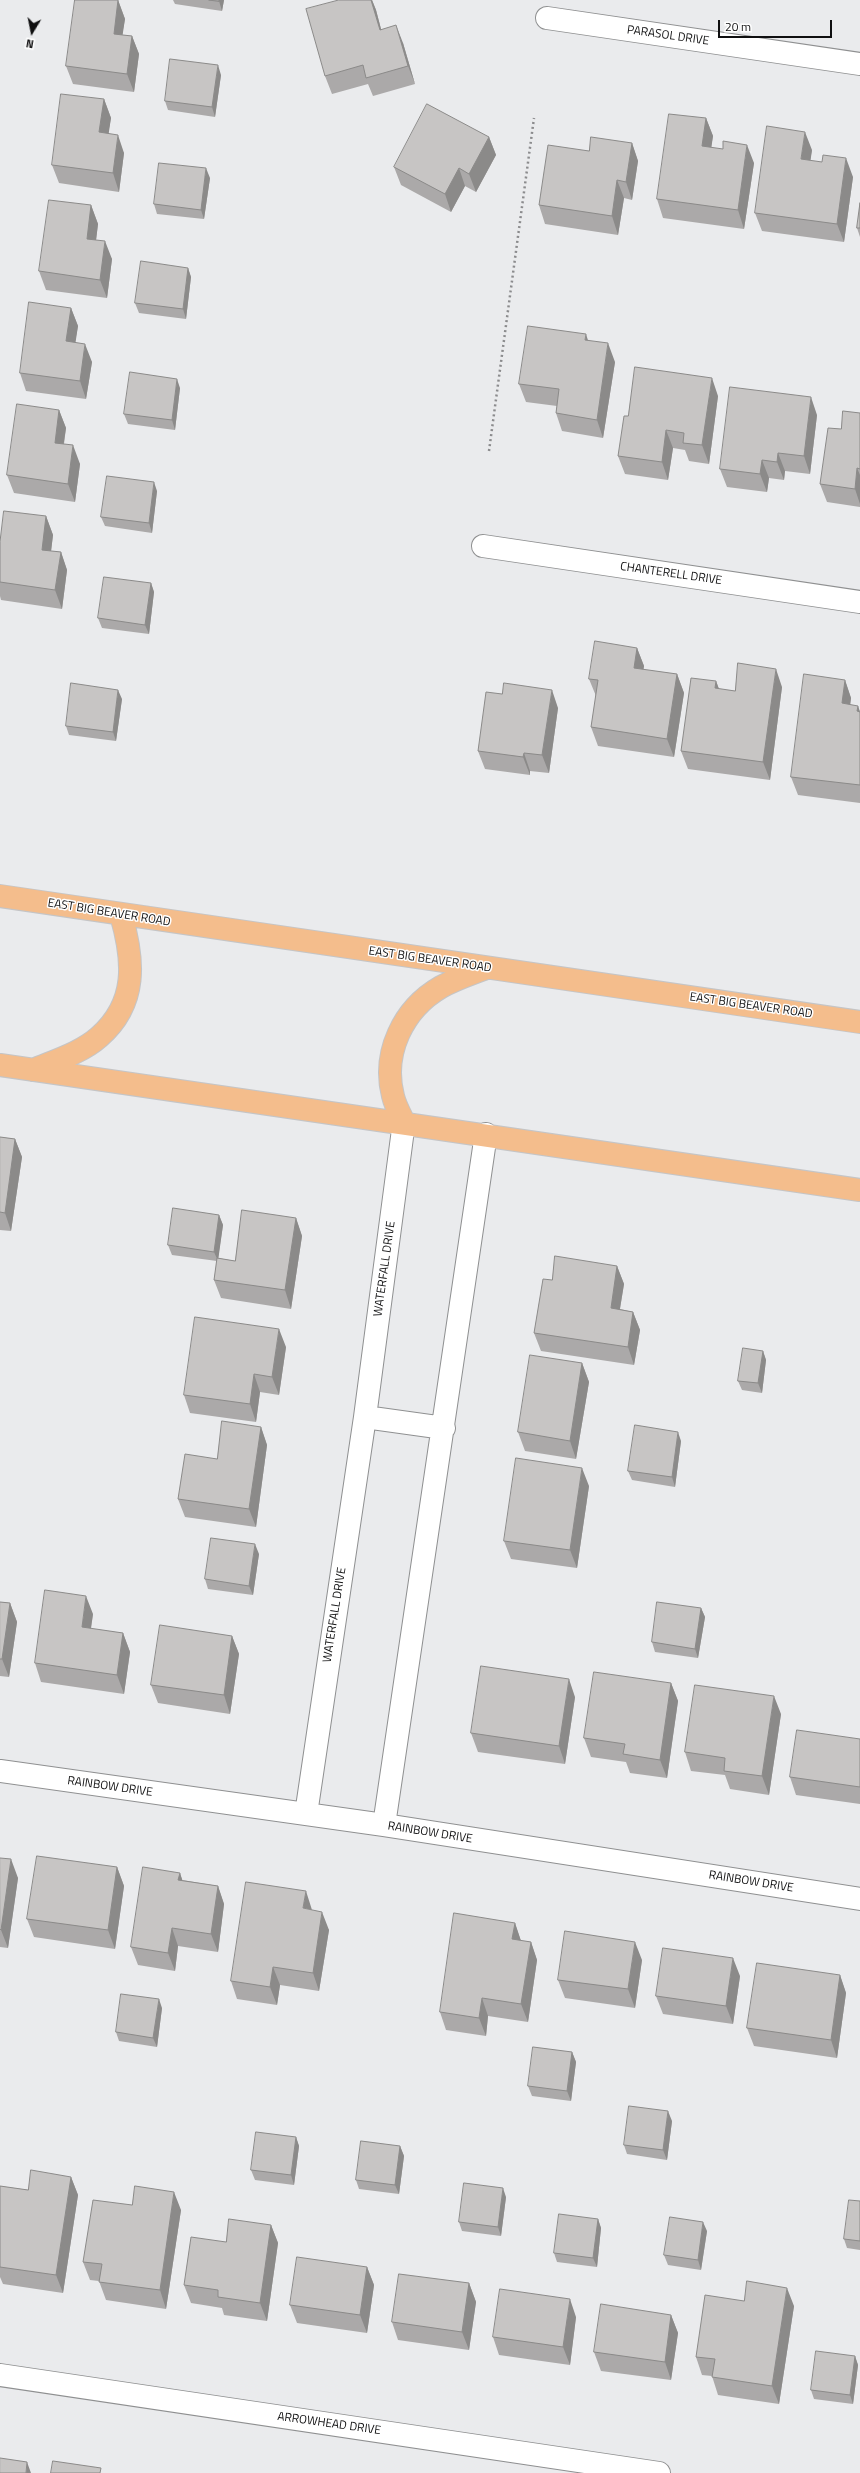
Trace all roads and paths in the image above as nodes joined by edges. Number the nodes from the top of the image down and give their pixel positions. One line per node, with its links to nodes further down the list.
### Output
1 (547, 18): 2 (street, PARASOL DRIVE)
2 (860, 64)
3 (534, 118): 4 (path)
4 (489, 451)
5 (483, 546): 6 (street, CHANTERELL DRIVE)
6 (860, 602)
7 (0, 896): 8 (main road, EAST BIG BEAVER ROAD)
8 (121, 916): 9 (main road, EAST BIG BEAVER ROAD); 12 (main road)
9 (486, 968): 10 (main road, EAST BIG BEAVER ROAD); 13 (main road)
10 (860, 1022)
11 (0, 1065): 12 (main road)
12 (33, 1070): 13 (main road)
13 (404, 1122): 14 (main road); 16 (street, WATERFALL DRIVE)
14 (486, 1134): 15 (main road); 17 (street)
15 (860, 1190)
16 (365, 1417): 17 (street); 19 (street, WATERFALL DRIVE)
17 (444, 1428): 20 (street)
18 (0, 1771): 19 (street, RAINBOW DRIVE)
19 (306, 1814): 20 (street, RAINBOW DRIVE)
20 (384, 1825): 21 (street, RAINBOW DRIVE)
21 (860, 1899)
22 (0, 2375): 23 (street, ARROWHEAD DRIVE)
23 (659, 2473)

